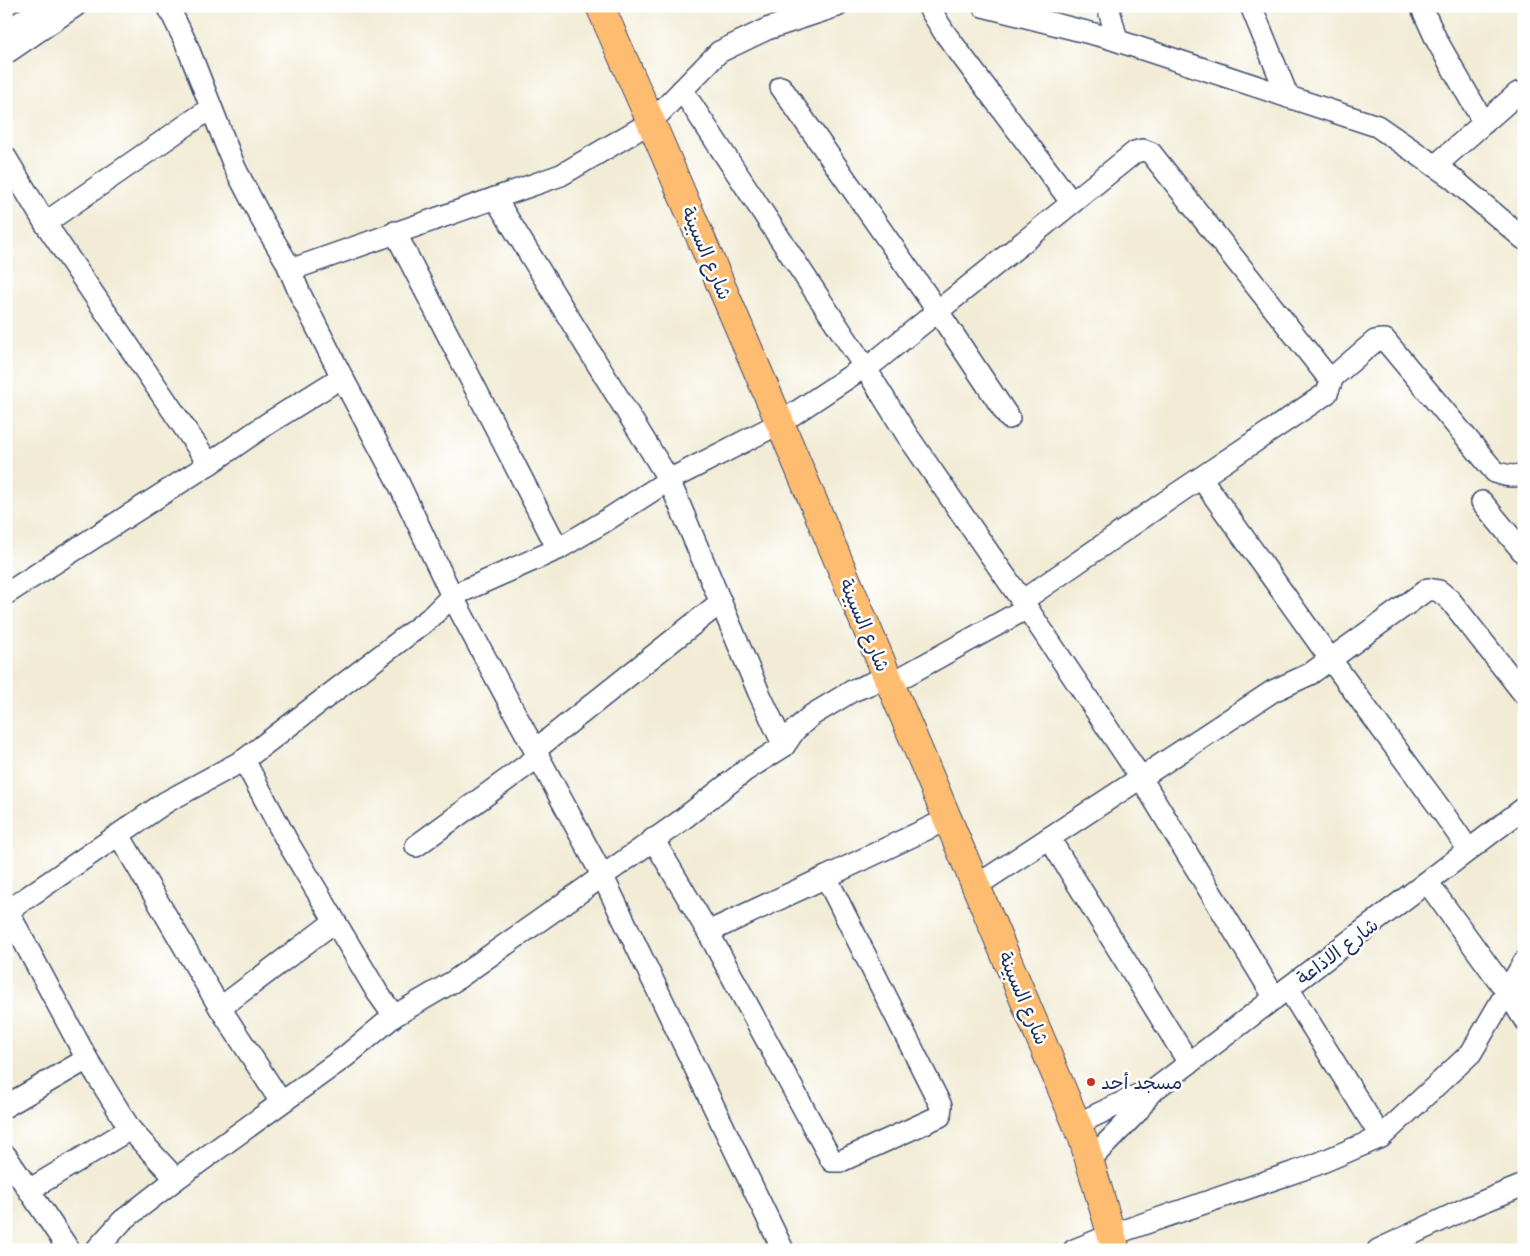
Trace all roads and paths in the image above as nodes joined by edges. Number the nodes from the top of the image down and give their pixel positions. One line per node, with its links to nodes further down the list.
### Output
1 (44, 6): 11 (street)
2 (75, 6): 13 (street)
3 (168, 6): 18 (street)
4 (837, 6): 15 (street)
5 (928, 6): 24 (street)
6 (983, 6): 12 (street)
7 (1108, 6): 12 (street)
8 (1251, 6): 17 (street)
9 (1422, 6): 20 (street)
10 (604, 14): 19 (main road, شارع السبينة)
11 (6, 32)
12 (1117, 40): 17 (street)
13 (6, 53)
14 (781, 88): 29 (street)
15 (682, 90): 19 (street); 30 (street)
16 (1522, 92): 20 (street)
17 (1288, 96): 22 (street)
18 (211, 108): 25 (street); 28 (street)
19 (651, 122): 23 (street); 34 (main road, شارع السبينة)
20 (1484, 123): 22 (street)
21 (6, 158): 25 (street)
22 (1434, 166): 27 (street)
23 (495, 198): 26 (street); 38 (street)
24 (1072, 203): 29 (street); 32 (street)
25 (45, 222): 35 (street)
26 (395, 232): 28 (street); 40 (street)
27 (1524, 239)
28 (290, 270): 31 (street)
29 (938, 310): 30 (street); 33 (street)
30 (866, 368): 34 (street); 45 (street)
31 (342, 377): 35 (street); 43 (street)
32 (1334, 377): 36 (street); 37 (street)
33 (1009, 418)
34 (780, 423): 38 (street); 47 (main road, شارع السبينة)
35 (209, 464): 42 (street)
36 (1524, 473)
37 (1201, 478): 45 (street); 46 (street)
38 (669, 480): 40 (street); 44 (street)
39 (1482, 502): 41 (street)
40 (558, 548): 43 (street)
41 (1524, 553)
42 (6, 594)
43 (452, 596): 50 (street); 51 (street)
44 (720, 602): 49 (street); 50 (street)
45 (1025, 605): 47 (street); 52 (street)
46 (1331, 660): 48 (street); 52 (street); 59 (street)
47 (889, 680): 49 (street); 54 (main road, شارع السبينة)
48 (1524, 694)
49 (784, 746): 57 (street)
50 (537, 753): 58 (street); 60 (street)
51 (244, 760): 55 (street); 65 (street)
52 (1141, 778): 56 (street); 69 (street)
53 (1524, 808): 59 (street, شارع الاذاعة)
54 (948, 819): 61 (street); 63 (main road, شارع السبينة)
55 (119, 835): 64 (street); 70 (street)
56 (1049, 838): 63 (street); 74 (street)
57 (653, 839): 60 (street); 66 (street)
58 (416, 846)
59 (1468, 850): 62 (street, شارع الاذاعة)
60 (602, 875): 71 (street); 89 (street)
61 (826, 877): 66 (street); 66 (street)
62 (1427, 882): 68 (street); 69 (street, شارع الاذاعة)
63 (976, 886): 78 (main road, شارع السبينة)
64 (7, 911): 73 (street)
65 (334, 922): 70 (street); 71 (street)
66 (708, 932)
67 (1524, 962): 68 (street)
68 (1506, 992): 72 (street); 80 (street)
69 (1282, 993): 74 (street, شارع الاذاعة); 80 (street)
70 (220, 1008): 76 (street)
71 (394, 1016): 76 (street)
72 (1524, 1019)
73 (87, 1060): 77 (street); 79 (street)
74 (1189, 1063): 75 (street, شارع الاذاعة)
75 (1150, 1093): 78 (street, شارع الاذاعة); 82 (street, شارع الاذاعة)
76 (281, 1102): 83 (street)
77 (6, 1106)
78 (1077, 1124): 82 (main road, شارع السبينة)
79 (130, 1129): 83 (street); 85 (street)
80 (1381, 1137): 86 (street)
81 (6, 1156): 85 (street)
82 (1090, 1160): 86 (main road, شارع السبينة)
83 (176, 1179): 88 (street)
84 (1524, 1185): 91 (street)
85 (29, 1190): 87 (street)
86 (1114, 1242): 90 (street)
87 (69, 1250)
88 (96, 1250)
89 (783, 1250)
90 (1074, 1250)
91 (1378, 1250)

